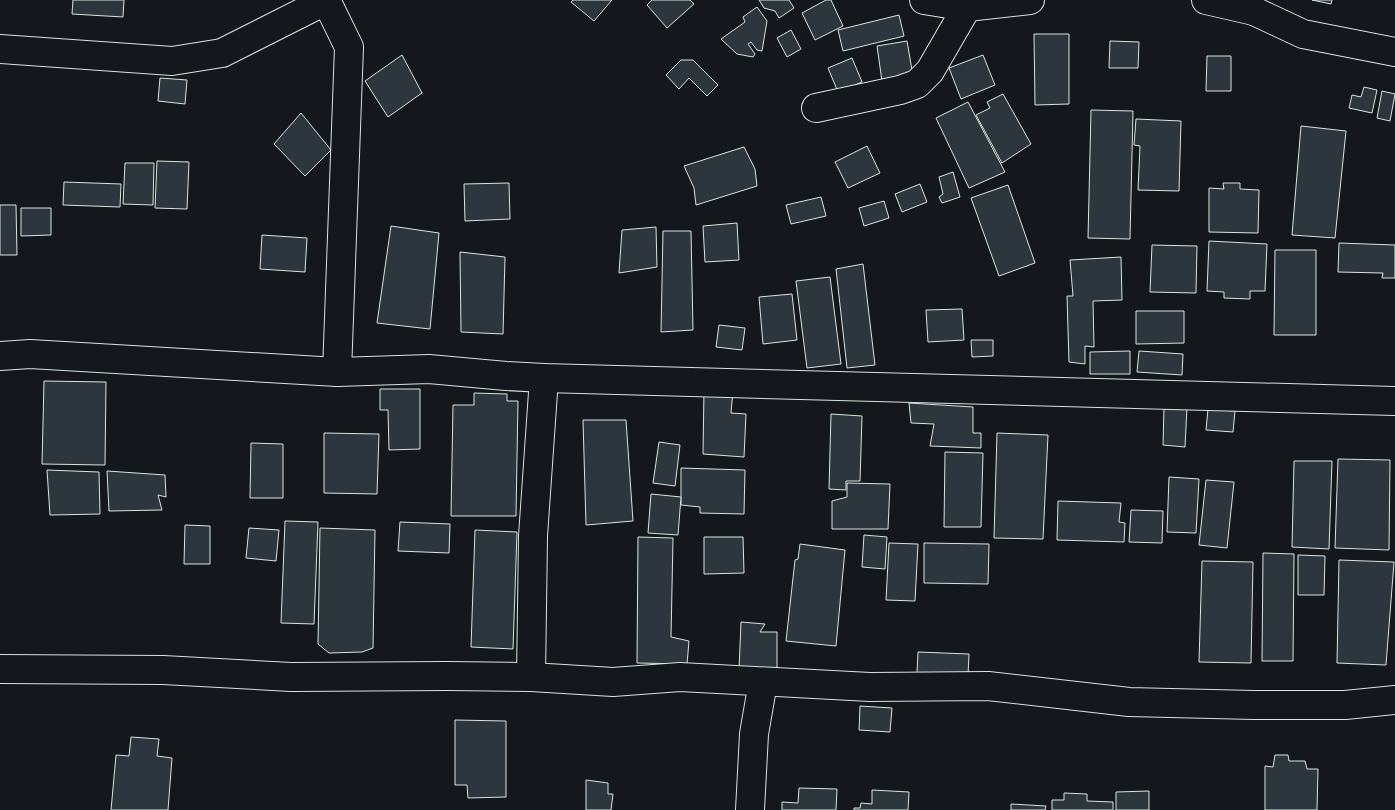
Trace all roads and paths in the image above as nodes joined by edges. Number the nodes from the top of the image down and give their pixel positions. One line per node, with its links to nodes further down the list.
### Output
1 (326, 0): 7 (street); 11 (street)
2 (924, 0): 6 (street)
3 (1030, 0): 6 (street)
4 (1206, 0): 5 (street)
5 (1250, 5): 8 (street)
6 (967, 7): 9 (street)
7 (0, 49)
8 (1395, 52)
9 (816, 108)
10 (0, 356): 11 (street)
11 (337, 372): 12 (street)
12 (544, 378): 13 (street); 15 (street)
13 (1395, 401)
14 (0, 669): 15 (street)
15 (531, 677): 16 (street)
16 (763, 682): 17 (street); 18 (street)
17 (1395, 700)
18 (750, 810)

